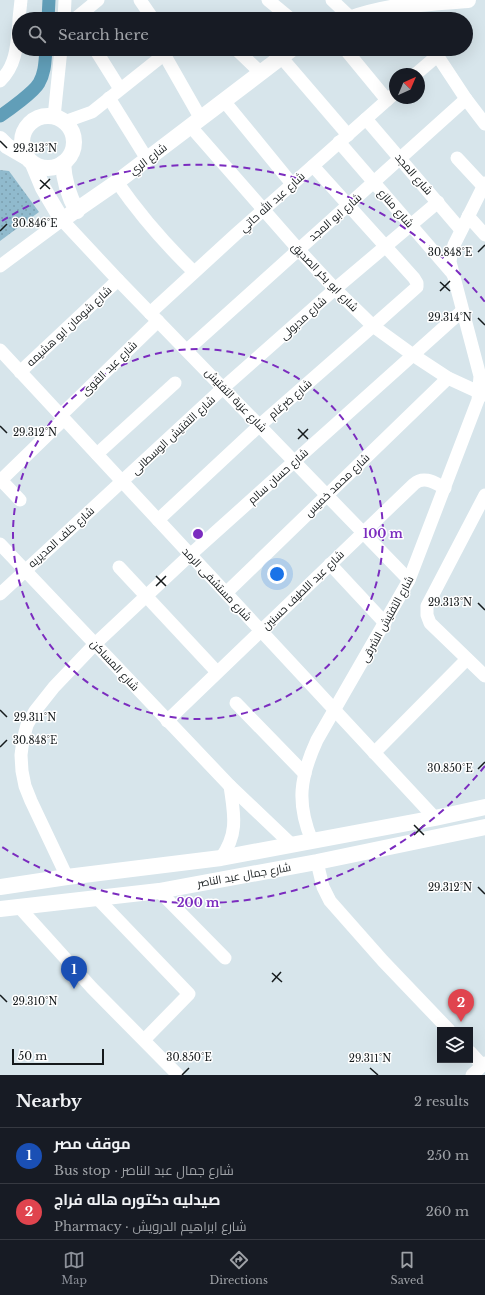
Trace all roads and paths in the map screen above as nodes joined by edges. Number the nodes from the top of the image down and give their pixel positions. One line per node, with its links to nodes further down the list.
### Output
1 (21, 0): 9 (street)
2 (65, 0): 10 (street)
3 (98, 0): 11 (street)
4 (140, 0): 12 (street)
5 (268, 0): 13 (street)
6 (332, 0): 14 (street)
7 (468, 0): 8 (main road)
8 (402, 3): 15 (main road); 16 (street)
9 (20, 12)
10 (69, 12)
11 (82, 12)
12 (148, 12)
13 (283, 12)
14 (343, 12)
15 (372, 12)
16 (408, 12)
17 (15, 56): 30 (street)
18 (61, 56): 38 (street)
19 (99, 56): 31 (street)
20 (163, 56): 31 (street)
21 (170, 56): 39 (street, شارع ابو بكر الصديق)
22 (243, 56): 29 (street)
23 (283, 56): 29 (main road, شارع الري)
24 (289, 56): 43 (street, شارع منازع)
25 (352, 56): 32 (street)
26 (432, 56): 28 (street)
27 (438, 56): 35 (street)
28 (421, 68)
29 (261, 73): 36 (main road, شارع الري)
30 (0, 81)
31 (120, 89): 33 (street)
32 (389, 94)
33 (109, 98): 38 (street); 49 (street)
34 (389, 98): 37 (street, شارع عبد الله حاتي)
35 (466, 99): 41 (street); 47 (street, شارع ابو المجد)
36 (224, 101): 39 (main road, شارع الري); 54 (street)
37 (366, 119): 43 (street, شارع عبد الله حاتي); 47 (street, شارع المجد)
38 (59, 120): 40 (main road); 50 (main road)
39 (196, 123): 49 (main road, شارع الري); 58 (street, شارع ابو بكر الصديق)
40 (30, 124): 42 (main road); 48 (main road)
41 (485, 124)
42 (0, 132)
43 (343, 138): 51 (street, شارع عبد الله حاتي); 53 (street, شارع منازع)
44 (0, 139): 48 (main road)
45 (0, 152): 48 (main road)
46 (457, 158): 55 (street)
47 (400, 159): 53 (street, شارع ابو المجد); 56 (street, شارع المجد)
48 (29, 160): 50 (main road); 61 (main road)
49 (147, 160): 52 (main road, شارع الري)
50 (63, 163): 59 (main road)
51 (313, 166): 54 (street, شارع عبد الله حاتي); 57 (street)
52 (117, 182): 59 (main road, شارع الري); 68 (street)
53 (374, 182): 57 (street, شارع ابو المجد); 62 (street, شارع منازع)
54 (292, 184): 58 (street, شارع عبد الله حاتي)
55 (484, 184): 60 (street, شارع التفتيش الشرقى)
56 (438, 202): 62 (street, شارع مدبولى); 63 (street, شارع المجد)
57 (348, 205): 65 (street); 66 (street, شارع ابو المجد)
58 (263, 210): 66 (street, شارع ابو بكر الصديق); 68 (street, شارع عبد الله حاتي)
59 (77, 211): 61 (main road, شارع الري)
60 (468, 216): 63 (street, شارع التفتيش الشرقى); 64 (street)
61 (62, 220): 67 (street, شارع الري); 70 (street, شارع عزبة التفتيش)
62 (410, 225): 65 (street, شارع مدبولى); 69 (street, شارع منازع)
63 (461, 230): 69 (street, شارع التفتيش الشرقى)
64 (485, 235)
65 (385, 247): 71 (street, شارع مدبولى); 74 (street, شارع ضرغام)
66 (298, 249): 71 (street, شارع ابو بكر الصديق); 76 (street, شارع ابو المجد)
67 (0, 266)
68 (194, 272): 73 (street, شارع عبد الله حاتي)
69 (453, 274): 72 (street, شارع التفتيش الشرقى)
70 (118, 280): 73 (street, شارع عزبة التفتيش); 78 (street, شارع شومان ابو هشيمه)
71 (335, 289): 74 (street, شارع ابو بكر الصديق); 82 (street, شارع مدبولى)
72 (462, 311): 77 (street, شارع حسان سالم); 79 (street, شارع التفتيش الشرقى)
73 (154, 317): 76 (street, شارع عزبة التفتيش); 84 (street, شارع عبد القوى)
74 (374, 326): 77 (street, شارع ابو بكر الصديق); 85 (street, شارع ضرغام)
75 (0, 350): 78 (street, شارع مستشفى الرمد)
76 (187, 350): 82 (street, شارع عزبة التفتيش)
77 (413, 355): 80 (street, شارع ابو بكر الصديق); 87 (street, شارع حسان سالم)
78 (20, 372): 84 (street, شارع مستشفى الرمد)
79 (483, 374): 83 (street, شارع التفتيش الشرقى)
80 (448, 378): 83 (street, شارع ابو بكر الصديق); 91 (street, شارع محمد خميس)
81 (175, 383): 86 (street)
82 (223, 388): 85 (street, شارع عزبة التفتيش); 89 (street, شارع التفتيش الوسطانى)
83 (482, 393): 90 (street, شارع التفتيش الشرقى)
84 (62, 417): 86 (street, شارع مستشفى الرمد); 88 (street, شارع عبد القوى)
85 (260, 425): 87 (street, شارع عزبة التفتيش); 94 (street, شارع ضرغام)
86 (97, 454): 89 (street, شارع مستشفى الرمد)
87 (295, 461): 91 (street, شارع عزبة التفتيش); 97 (street, شارع حسان سالم)
88 (1, 479): 93 (street)
89 (122, 482): 94 (street, شارع مستشفى الرمد); 100 (street, شارع خلف المديريه)
90 (444, 488): 95 (street, شارع عبد اللطيف حسنين); 101 (street, شارع التفتيش الشرقى)
91 (327, 494): 95 (street, شارع عزبة التفتيش); 102 (street, شارع محمد خميس)
92 (485, 495): 108 (street)
93 (20, 500)
94 (158, 520): 97 (street, شارع مستشفى الرمد)
95 (363, 532): 98 (street, شارع عبد اللطيف حسنين); 101 (street, شارع عزبة التفتيش)
96 (0, 544): 100 (street, شارع المساكن)
97 (190, 555): 102 (street, شارع مستشفى الرمد); 104 (street, شارع حسان سالم)
98 (330, 564): 105 (street); 106 (street, شارع عبد اللطيف حسنين)
99 (119, 567): 104 (street)
100 (25, 570): 103 (street, شارع خلف المديريه); 107 (street, شارع المساكن)
101 (409, 580): 105 (street, شارع التفتيش الشرقى)
102 (226, 593): 106 (street, شارع مستشفى الرمد)
103 (0, 594)
104 (146, 596): 107 (street, شارع حسان سالم); 109 (street)
105 (385, 623): 112 (street, شارع التفتيش الشرقى)
106 (261, 630): 109 (street, شارع عبد اللطيف حسنين); 112 (street, شارع مستشفى الرمد)
107 (95, 644): 113 (street, شارع المساكن); 124 (street, شارع حسان سالم)
108 (467, 659): 110 (street); 114 (street)
109 (217, 672): 113 (street, شارع عبد اللطيف حسنين)
110 (485, 676)
111 (236, 703): 115 (street)
112 (335, 710): 114 (street, شارع مستشفى الرمد); 115 (street, شارع التفتيش الشرقى)
113 (167, 721): 116 (street, شارع المساكن)
114 (374, 753): 118 (street, شارع مستشفى الرمد)
115 (305, 774): 120 (street, شارع التفتيش الشرقى)
116 (230, 786): 121 (street, شارع المساكن); 122 (street)
117 (485, 807): 118 (main road, شارع جمال عبد الناصر)
118 (435, 818): 120 (main road, شارع جمال عبد الناصر)
119 (485, 827): 123 (main road, شارع جمال عبد الناصر)
120 (312, 841): 121 (main road, شارع جمال عبد الناصر)
121 (292, 845): 122 (main road, شارع جمال عبد الناصر)
122 (221, 858): 124 (main road, شارع جمال عبد الناصر)
123 (317, 862): 126 (main road, شارع جمال عبد الناصر); 130 (street)
124 (67, 877): 125 (main road, شارع جمال عبد الناصر)
125 (0, 887)
126 (159, 891): 127 (main road, شارع جمال عبد الناصر); 129 (street)
127 (96, 897): 128 (main road, شارع جمال عبد الناصر); 131 (street)
128 (7, 910): 131 (street)
129 (225, 958)
130 (446, 1027)
131 (144, 1040): 134 (street)
132 (473, 1055): 133 (street)
133 (484, 1064): 135 (street)
134 (178, 1075)
135 (472, 1075)

